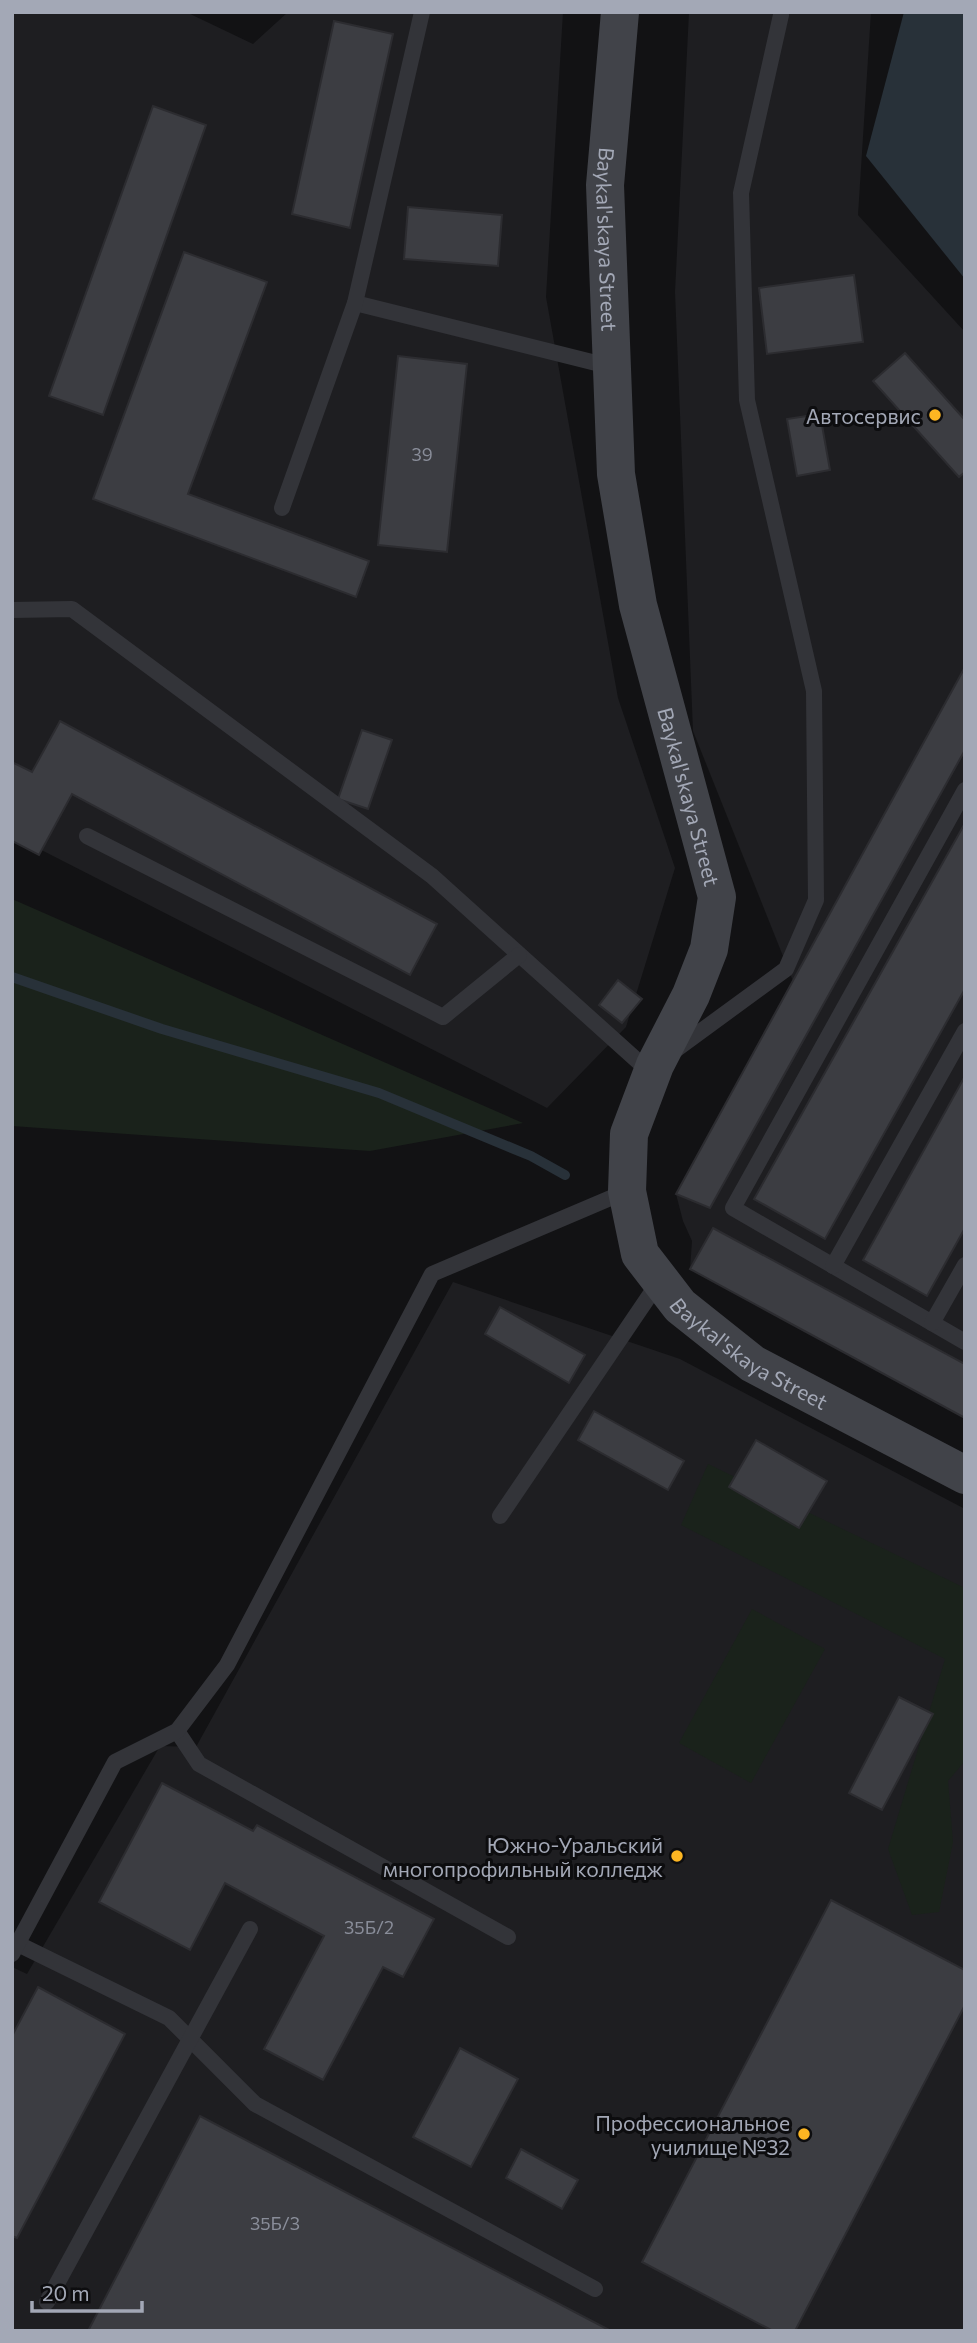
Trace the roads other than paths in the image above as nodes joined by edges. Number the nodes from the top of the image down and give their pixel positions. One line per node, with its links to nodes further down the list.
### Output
1 (422, 12): 4 (lane)
2 (620, 12): 5 (street, Baykal'skaya Street)
3 (781, 15): 12 (lane)
4 (355, 303): 5 (lane); 6 (lane)
5 (612, 367): 12 (street, Baykal'skaya Street)
6 (282, 508)
7 (12, 610): 10 (lane)
8 (965, 790): 15 (lane)
9 (87, 836): 10 (lane)
10 (520, 955): 12 (lane)
11 (965, 1031): 15 (lane)
12 (653, 1069): 13 (street, Baykal'skaya Street)
13 (627, 1191): 16 (street, Baykal'skaya Street); 21 (lane)
14 (965, 1265): 17 (lane)
15 (833, 1266): 17 (lane)
16 (660, 1280): 19 (street, Baykal'skaya Street); 20 (lane)
17 (932, 1323): 18 (lane)
18 (965, 1342)
19 (965, 1475)
20 (500, 1516)
21 (177, 1731): 23 (lane); 24 (lane)
22 (250, 1929): 25 (lane)
23 (508, 1937)
24 (15, 1949): 25 (lane)
25 (191, 2040): 26 (lane); 27 (lane)
26 (596, 2289)
27 (47, 2302)

